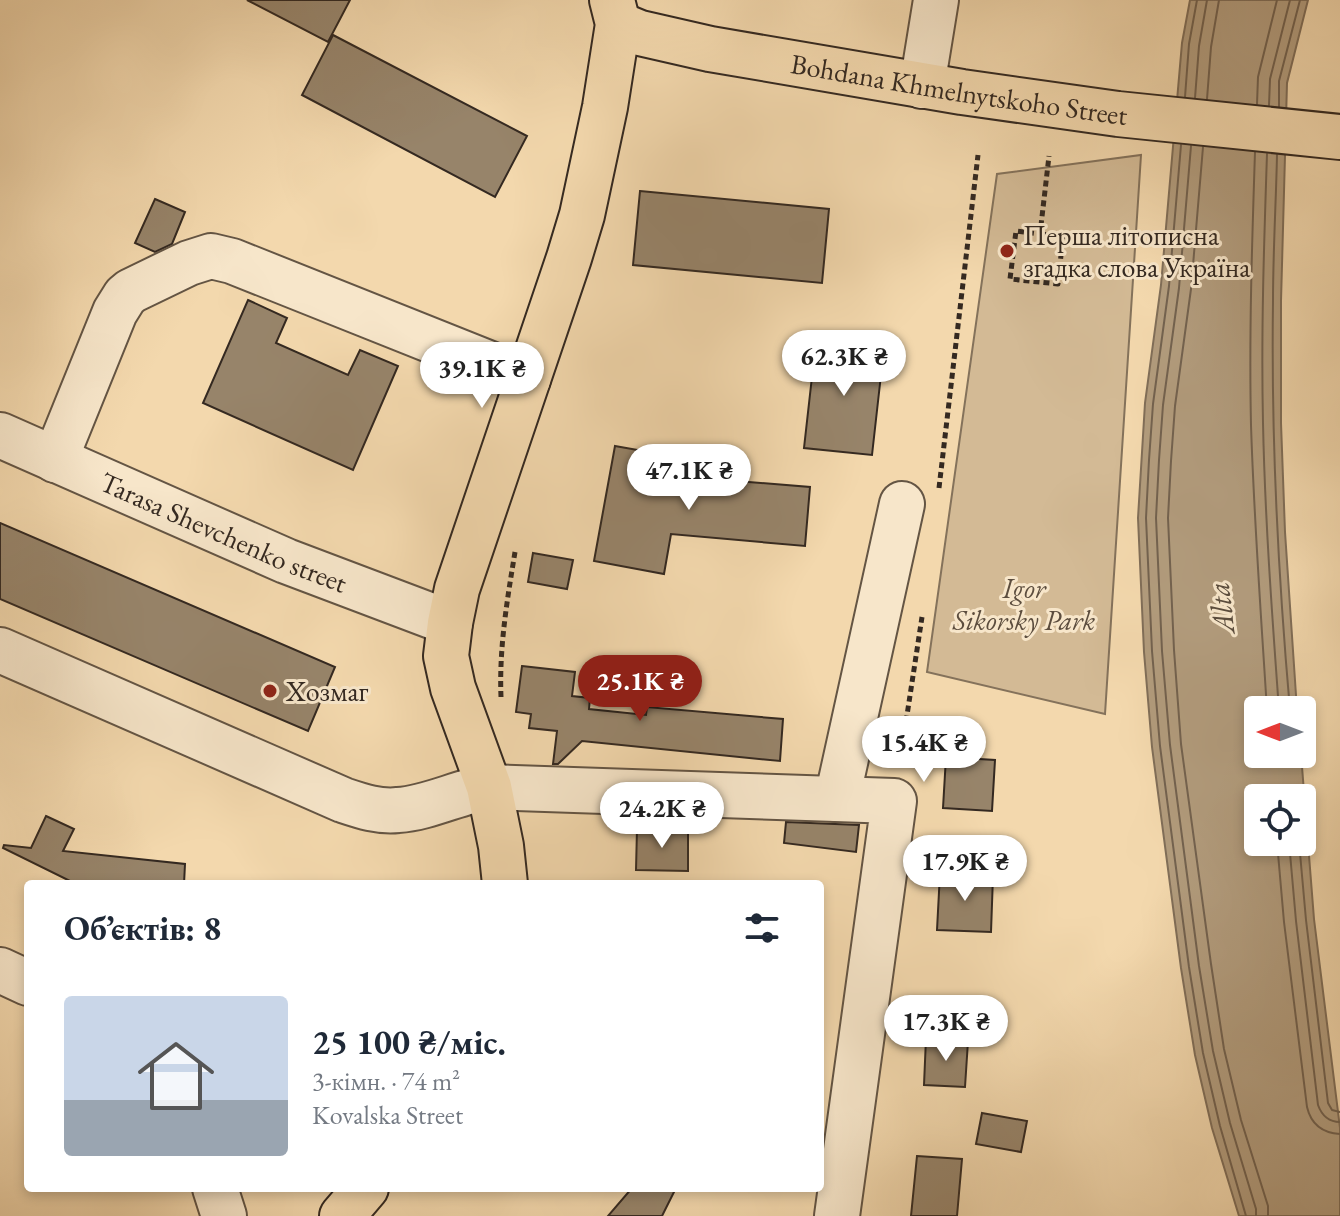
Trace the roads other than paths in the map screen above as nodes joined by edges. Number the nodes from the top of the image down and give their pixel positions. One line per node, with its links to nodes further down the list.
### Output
1 (936, 0): 3 (street)
2 (608, 8): 3 (main road, Bohdana Khmelnytskoho Street); 5 (main road)
3 (922, 86): 4 (main road, Bohdana Khmelnytskoho Street)
4 (1332, 136)
5 (528, 379): 7 (street); 9 (main road)
6 (0, 435): 7 (street, Tarasa Shevchenko street)
7 (55, 460): 9 (street, Tarasa Shevchenko street)
8 (921, 498): 12 (street)
9 (450, 623): 11 (main road)
10 (0, 650): 11 (street)
11 (489, 787): 12 (street); 13 (main road)
12 (837, 799): 20 (street)
13 (504, 880)
14 (0, 970): 15 (street)
15 (24, 981)
16 (216, 1192): 18 (street)
17 (363, 1192): 19 (main road)
18 (224, 1216)
19 (342, 1216)
20 (837, 1216)

